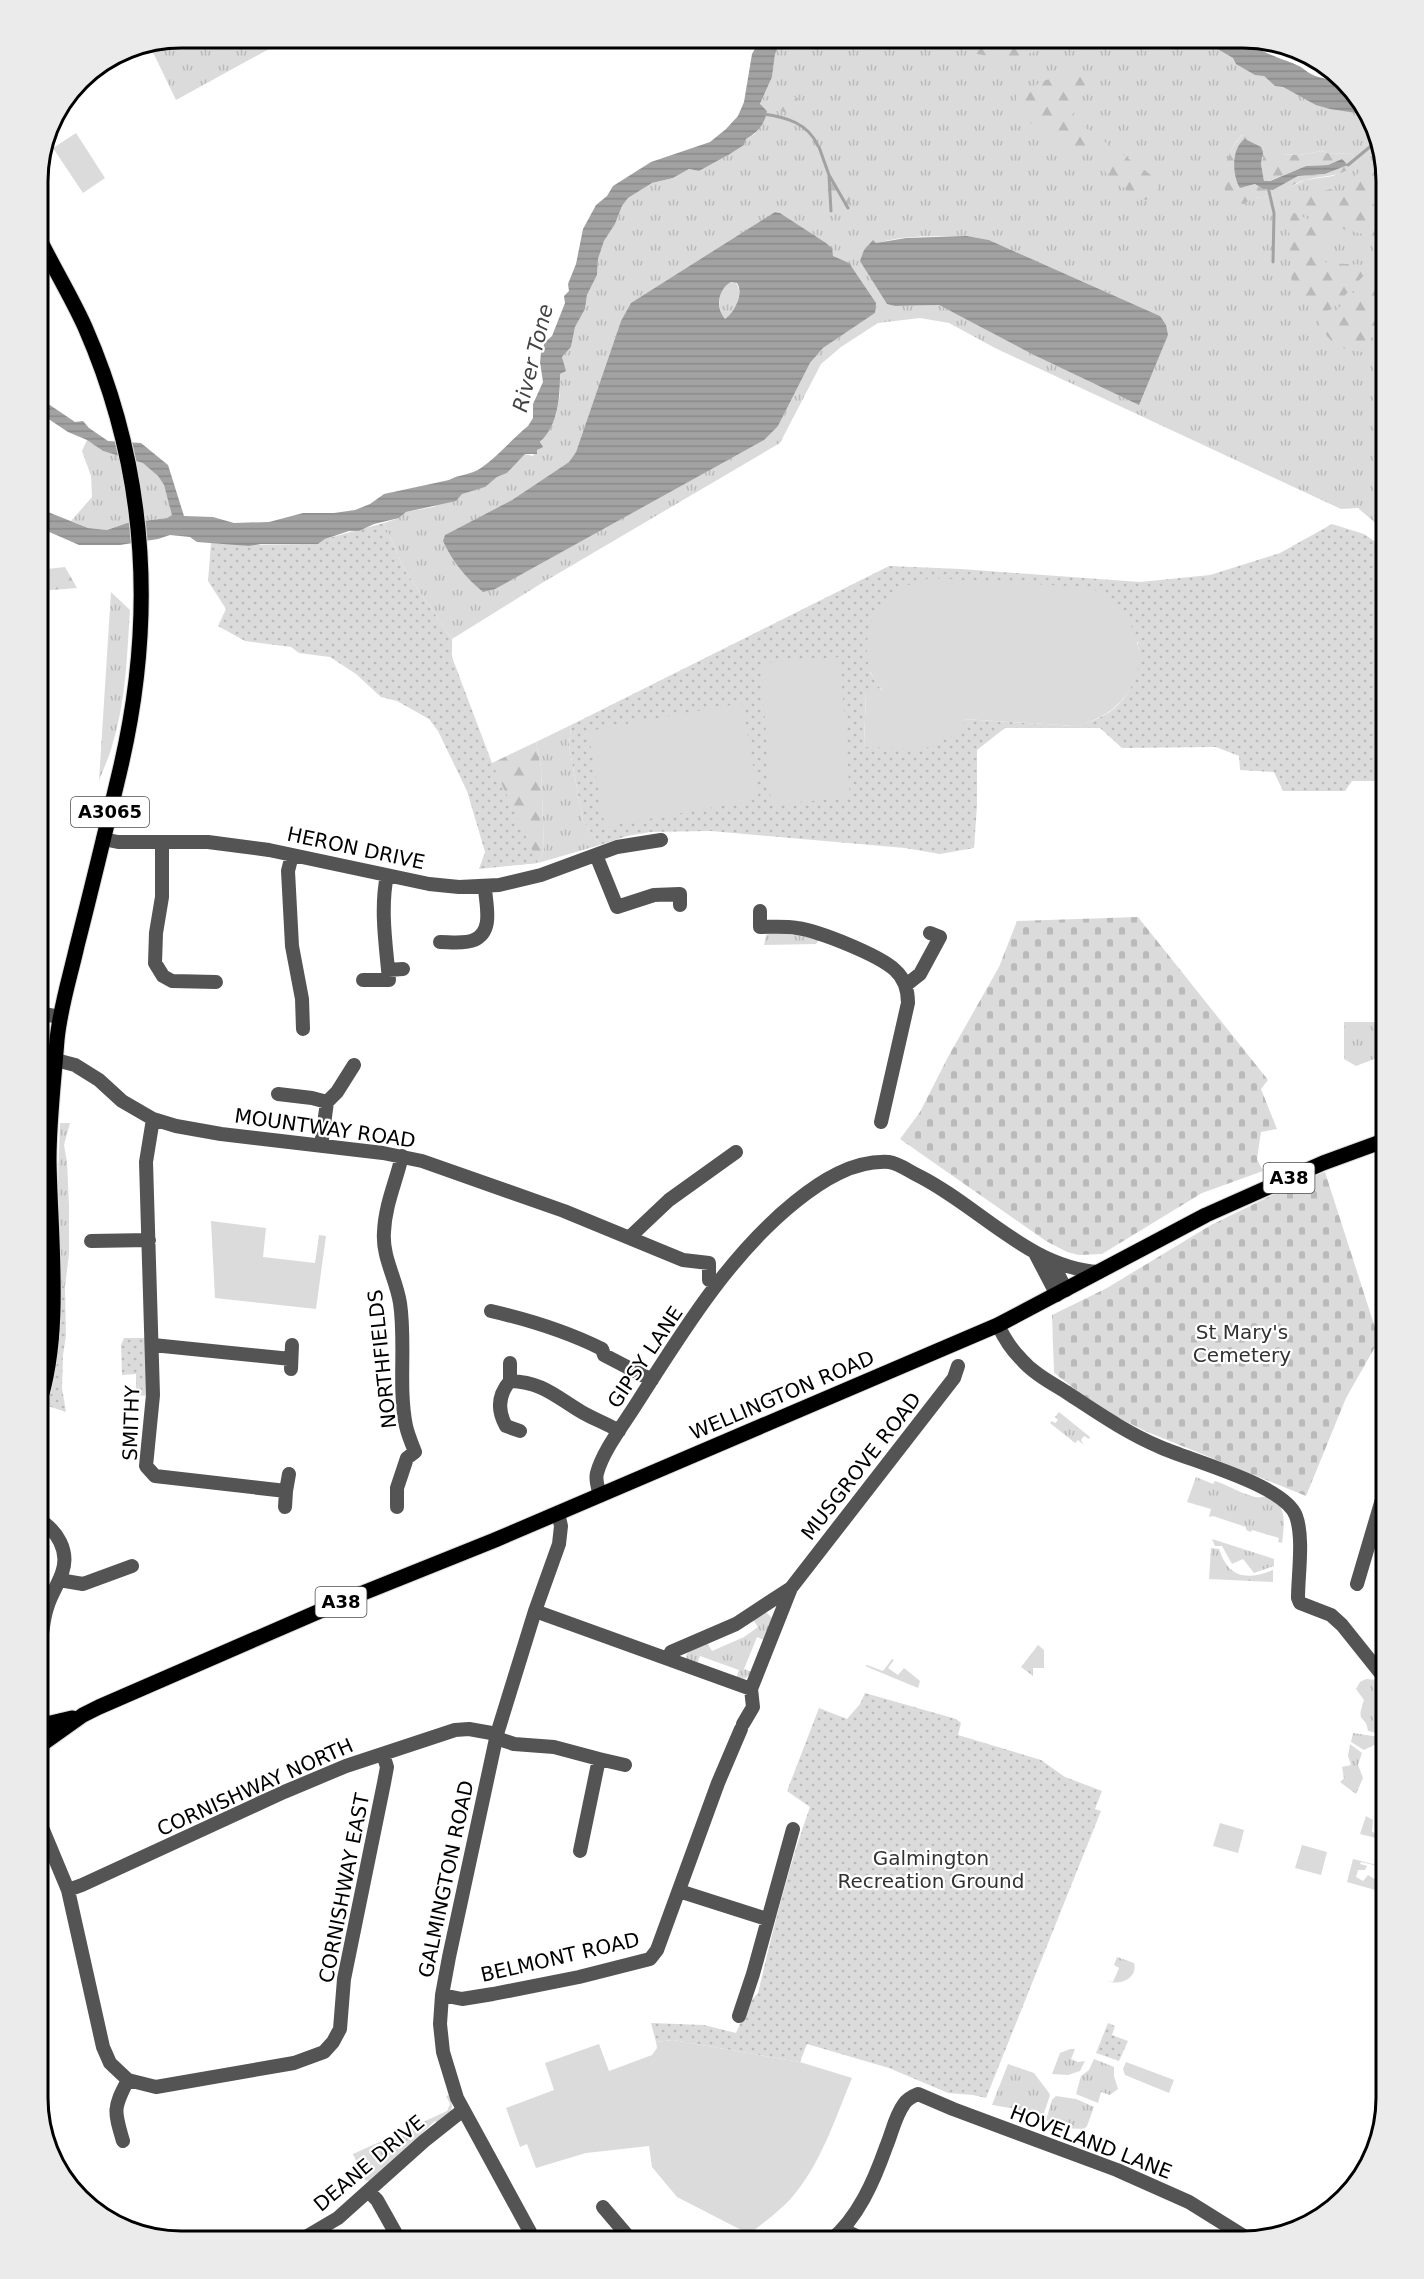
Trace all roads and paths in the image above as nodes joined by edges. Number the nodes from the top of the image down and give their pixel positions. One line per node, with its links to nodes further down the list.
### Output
1 (48, 256): 2 (main road, A3065)
2 (103, 839): 4 (street, HERON DRIVE); 19 (main road, A3065)
3 (661, 840): 6 (street, HERON DRIVE)
4 (162, 843): 5 (street, HERON DRIVE); 16 (street)
5 (292, 855): 7 (street, HERON DRIVE); 20 (street)
6 (596, 855): 8 (street, HERON DRIVE); 9 (street)
7 (387, 875): 8 (street, HERON DRIVE); 14 (street)
8 (485, 886): 12 (street)
9 (680, 894)
10 (760, 911): 17 (street)
11 (930, 933): 17 (street)
12 (440, 942)
13 (403, 969): 14 (street)
14 (388, 970): 15 (street)
15 (363, 980)
16 (216, 982)
17 (906, 985): 27 (street)
18 (48, 1015): 19 (street)
19 (60, 1017): 21 (main road, A3065)
20 (303, 1029)
21 (56, 1060): 24 (main road, A3065); 26 (street, MOUNTWAY ROAD)
22 (354, 1065): 25 (street)
23 (278, 1094): 25 (street)
24 (48, 1099)
25 (327, 1102): 29 (street)
26 (153, 1119): 29 (street, MOUNTWAY ROAD); 33 (street, SMITHY)
27 (881, 1122)
28 (1376, 1144): 37 (main road, A38)
29 (321, 1146): 31 (street, MOUNTWAY ROAD)
30 (736, 1152): 32 (street)
31 (402, 1156): 32 (street, MOUNTWAY ROAD); 54 (street, NORTHFIELDS)
32 (632, 1238): 38 (street, MOUNTWAY ROAD)
33 (149, 1240): 34 (street); 42 (street, SMITHY)
34 (91, 1241)
35 (1034, 1251): 36 (street); 39 (street); 46 (street, GIPSY LANE)
36 (1052, 1262): 37 (street); 39 (street)
37 (1099, 1272): 39 (main road, A38)
38 (709, 1280)
39 (1062, 1293): 41 (main road, A38)
40 (491, 1311): 46 (street)
41 (998, 1325): 52 (main road, WELLINGTON ROAD / A38); 67 (street)
42 (153, 1345): 43 (street); 51 (street, SMITHY)
43 (291, 1358)
44 (510, 1363): 47 (street)
45 (958, 1366): 61 (street, MUSGROVE ROAD)
46 (652, 1380): 49 (street, GIPSY LANE)
47 (510, 1381): 48 (street); 49 (street)
48 (520, 1431)
49 (619, 1431): 52 (street, GIPSY LANE)
50 (289, 1474): 51 (street)
51 (286, 1491): 53 (street)
52 (600, 1495): 55 (main road, A38)
53 (285, 1507)
54 (397, 1507)
55 (558, 1513): 65 (street, GALMINGTON ROAD); 69 (main road, A38)
56 (1376, 1520): 60 (street)
57 (48, 1526): 59 (street)
58 (123, 1565): 59 (street)
59 (59, 1580): 63 (street)
60 (1358, 1582)
61 (791, 1588): 66 (street, MUSGROVE ROAD); 68 (street, MUSGROVE ROAD)
62 (48, 1594): 63 (street)
63 (52, 1595): 64 (street)
64 (48, 1607)
65 (535, 1611): 66 (street); 71 (street, GALMINGTON ROAD)
66 (668, 1659): 68 (street)
67 (1376, 1666)
68 (751, 1689): 75 (street, MUSGROVE ROAD)
69 (83, 1714): 70 (main road, A38); 72 (main road, A38)
70 (48, 1723)
71 (497, 1736): 73 (street, CORNISHWAY NORTH); 74 (street, CORNISHWAY NORTH); 83 (street, GALMINGTON ROAD)
72 (48, 1740)
73 (383, 1754): 80 (street, CORNISHWAY NORTH); 85 (street, CORNISHWAY EAST)
74 (599, 1759): 76 (street, CORNISHWAY NORTH); 79 (street)
75 (726, 1764): 81 (street, BELMONT ROAD)
76 (625, 1765)
77 (793, 1829): 82 (street)
78 (48, 1842): 80 (street)
79 (580, 1851)
80 (68, 1890): 85 (street)
81 (679, 1891): 82 (street); 83 (street, BELMONT ROAD)
82 (767, 1919): 84 (street)
83 (442, 1995): 86 (street, GALMINGTON ROAD)
84 (738, 2007)
85 (128, 2080): 87 (street)
86 (464, 2112): 88 (street, DEANE DRIVE); 93 (street, GALMINGTON ROAD)
87 (123, 2141)
88 (368, 2191): 91 (street, DEANE DRIVE); 92 (street)
89 (611, 2210): 94 (street)
90 (844, 2230): 95 (street, HOVELAND LANE)
91 (315, 2231)
92 (394, 2231)
93 (529, 2231)
94 (625, 2231)
95 (1236, 2231)

